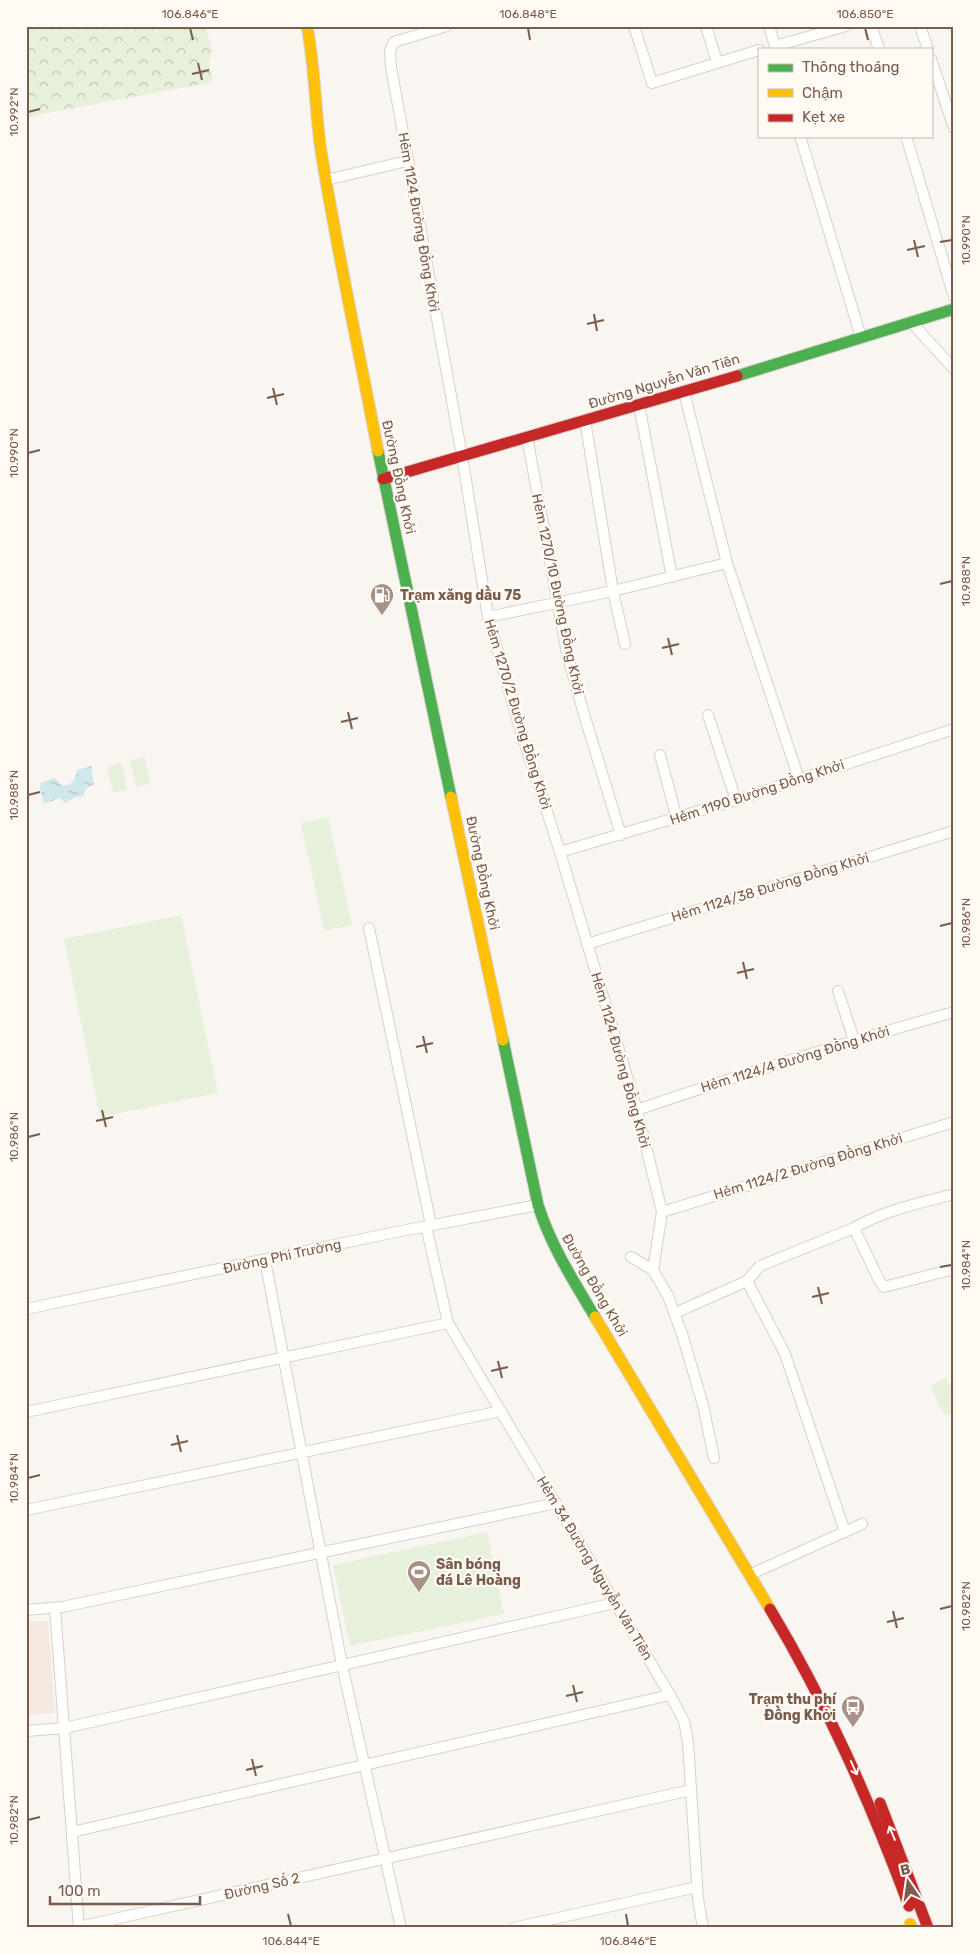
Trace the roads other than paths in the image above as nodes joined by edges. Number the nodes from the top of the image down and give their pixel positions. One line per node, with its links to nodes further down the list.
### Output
1 (307, 26): 19 (main road, Đường Đồng Khởi)
2 (447, 26): 18 (street, Hẻm 1124 Đường Đồng Khởi)
3 (634, 26): 13 (street)
4 (706, 26): 13 (street)
5 (769, 26): 9 (street)
6 (846, 26): 9 (street)
7 (872, 26): 10 (street)
8 (920, 26): 11 (street)
9 (772, 48)
10 (879, 48)
11 (928, 48)
12 (758, 50): 13 (street)
13 (717, 62)
14 (932, 62): 15 (street)
15 (954, 128)
16 (801, 138): 23 (street)
17 (907, 138): 20 (street)
18 (407, 161): 19 (street); 29 (street, Hẻm 1124 Đường Đồng Khởi)
19 (326, 180): 30 (main road, Đường Đồng Khởi)
20 (954, 297)
21 (954, 309): 22 (main road, Đường Nguyễn Văn Tiên)
22 (911, 322): 23 (main road, Đường Nguyễn Văn Tiên); 24 (street)
23 (861, 337): 25 (main road, Đường Nguyễn Văn Tiên)
24 (954, 369)
25 (684, 392): 26 (main road, Đường Nguyễn Văn Tiên); 31 (street)
26 (639, 405): 27 (main road, Đường Nguyễn Văn Tiên); 32 (street)
27 (585, 420): 28 (main road, Đường Nguyễn Văn Tiên); 33 (street)
28 (527, 437): 29 (main road, Đường Nguyễn Văn Tiên); 34 (street, Hẻm 1270/10 Đường Đồng Khởi)
29 (462, 456): 30 (main road, Đường Nguyễn Văn Tiên); 35 (street, Hẻm 1270/2 Đường Đồng Khởi)
30 (383, 479): 54 (main road, Đường Đồng Khởi)
31 (727, 563): 32 (street); 40 (street)
32 (672, 577): 33 (street)
33 (613, 591): 34 (street); 36 (street)
34 (558, 603): 35 (street); 44 (street, Hẻm 1270/10 Đường Đồng Khởi)
35 (488, 617): 45 (street, Hẻm 1270/2 Đường Đồng Khởi)
36 (625, 644)
37 (708, 715): 41 (street)
38 (954, 729): 40 (street, Hẻm 1190 Đường Đồng Khởi)
39 (660, 756): 42 (street)
40 (799, 779): 41 (street, Hẻm 1190 Đường Đồng Khởi)
41 (736, 800): 42 (street, Hẻm 1190 Đường Đồng Khởi)
42 (677, 819): 44 (street, Hẻm 1190 Đường Đồng Khởi)
43 (954, 831): 47 (street, Hẻm 1124/38 Đường Đồng Khởi)
44 (621, 835): 45 (street, Hẻm 1190 Đường Đồng Khởi)
45 (560, 852): 47 (street, Hẻm 1124 Đường Đồng Khởi)
46 (369, 928): 56 (street, Hẻm 34 Đường Nguyễn Văn Tiên)
47 (587, 944): 51 (street, Hẻm 1124 Đường Đồng Khởi)
48 (838, 991): 50 (street)
49 (954, 1012): 50 (street, Hẻm 1124/4 Đường Đồng Khởi)
50 (854, 1040): 51 (street, Hẻm 1124/4 Đường Đồng Khởi)
51 (637, 1110): 55 (street, Hẻm 1124 Đường Đồng Khởi)
52 (954, 1122): 55 (street, Hẻm 1124/2 Đường Đồng Khởi)
53 (954, 1194): 57 (street)
54 (538, 1205): 56 (street, Đường Phi Trường); 76 (main road, Đường Đồng Khởi)
55 (662, 1212): 61 (street, Hẻm 1124 Đường Đồng Khởi)
56 (428, 1226): 59 (street, Đường Phi Trường); 65 (street, Hẻm 34 Đường Nguyễn Văn Tiên)
57 (854, 1228): 60 (street); 62 (street)
58 (631, 1257): 61 (street)
59 (265, 1260): 63 (street, Đường Phi Trường); 66 (street)
60 (954, 1269)
61 (653, 1270): 64 (street)
62 (747, 1281): 64 (street); 74 (street)
63 (26, 1309)
64 (675, 1313): 70 (street)
65 (448, 1323): 66 (street); 67 (street, Hẻm 34 Đường Nguyễn Văn Tiên)
66 (284, 1358): 68 (street); 69 (street)
67 (501, 1411): 69 (street); 71 (street, Hẻm 34 Đường Nguyễn Văn Tiên)
68 (26, 1412)
69 (302, 1452): 72 (street); 75 (street)
70 (714, 1458)
71 (556, 1503): 75 (street); 77 (street, Hẻm 34 Đường Nguyễn Văn Tiên)
72 (26, 1510)
73 (862, 1524): 74 (street)
74 (845, 1532): 76 (street)
75 (321, 1553): 78 (street); 81 (street)
76 (749, 1575): 80 (main road, Đường Đồng Khởi)
77 (615, 1603): 81 (street); 82 (street, Hẻm 34 Đường Nguyễn Văn Tiên)
78 (55, 1608): 79 (street); 83 (street)
79 (26, 1610)
80 (802, 1662): 90 (main road, Đường Đồng Khởi, one-way to 90); 95 (main road, Đường Đồng Khởi, one-way to 80)
81 (342, 1665): 83 (street); 85 (street)
82 (670, 1695): 85 (street); 86 (street, Hẻm 34 Đường Nguyễn Văn Tiên)
83 (65, 1728): 84 (street); 87 (street)
84 (26, 1731)
85 (364, 1765): 87 (street); 88 (street)
86 (691, 1790): 88 (street, Đường Số 2); 89 (street, Hẻm 34 Đường Nguyễn Văn Tiên)
87 (72, 1832): 91 (street)
88 (385, 1858): 91 (street, Đường Số 2); 92 (street)
89 (697, 1887): 93 (street); 94 (street, Hẻm 34 Đường Nguyễn Văn Tiên)
90 (906, 1903)
91 (79, 1927)
92 (401, 1928)
93 (514, 1928)
94 (703, 1928)
95 (928, 1928)

